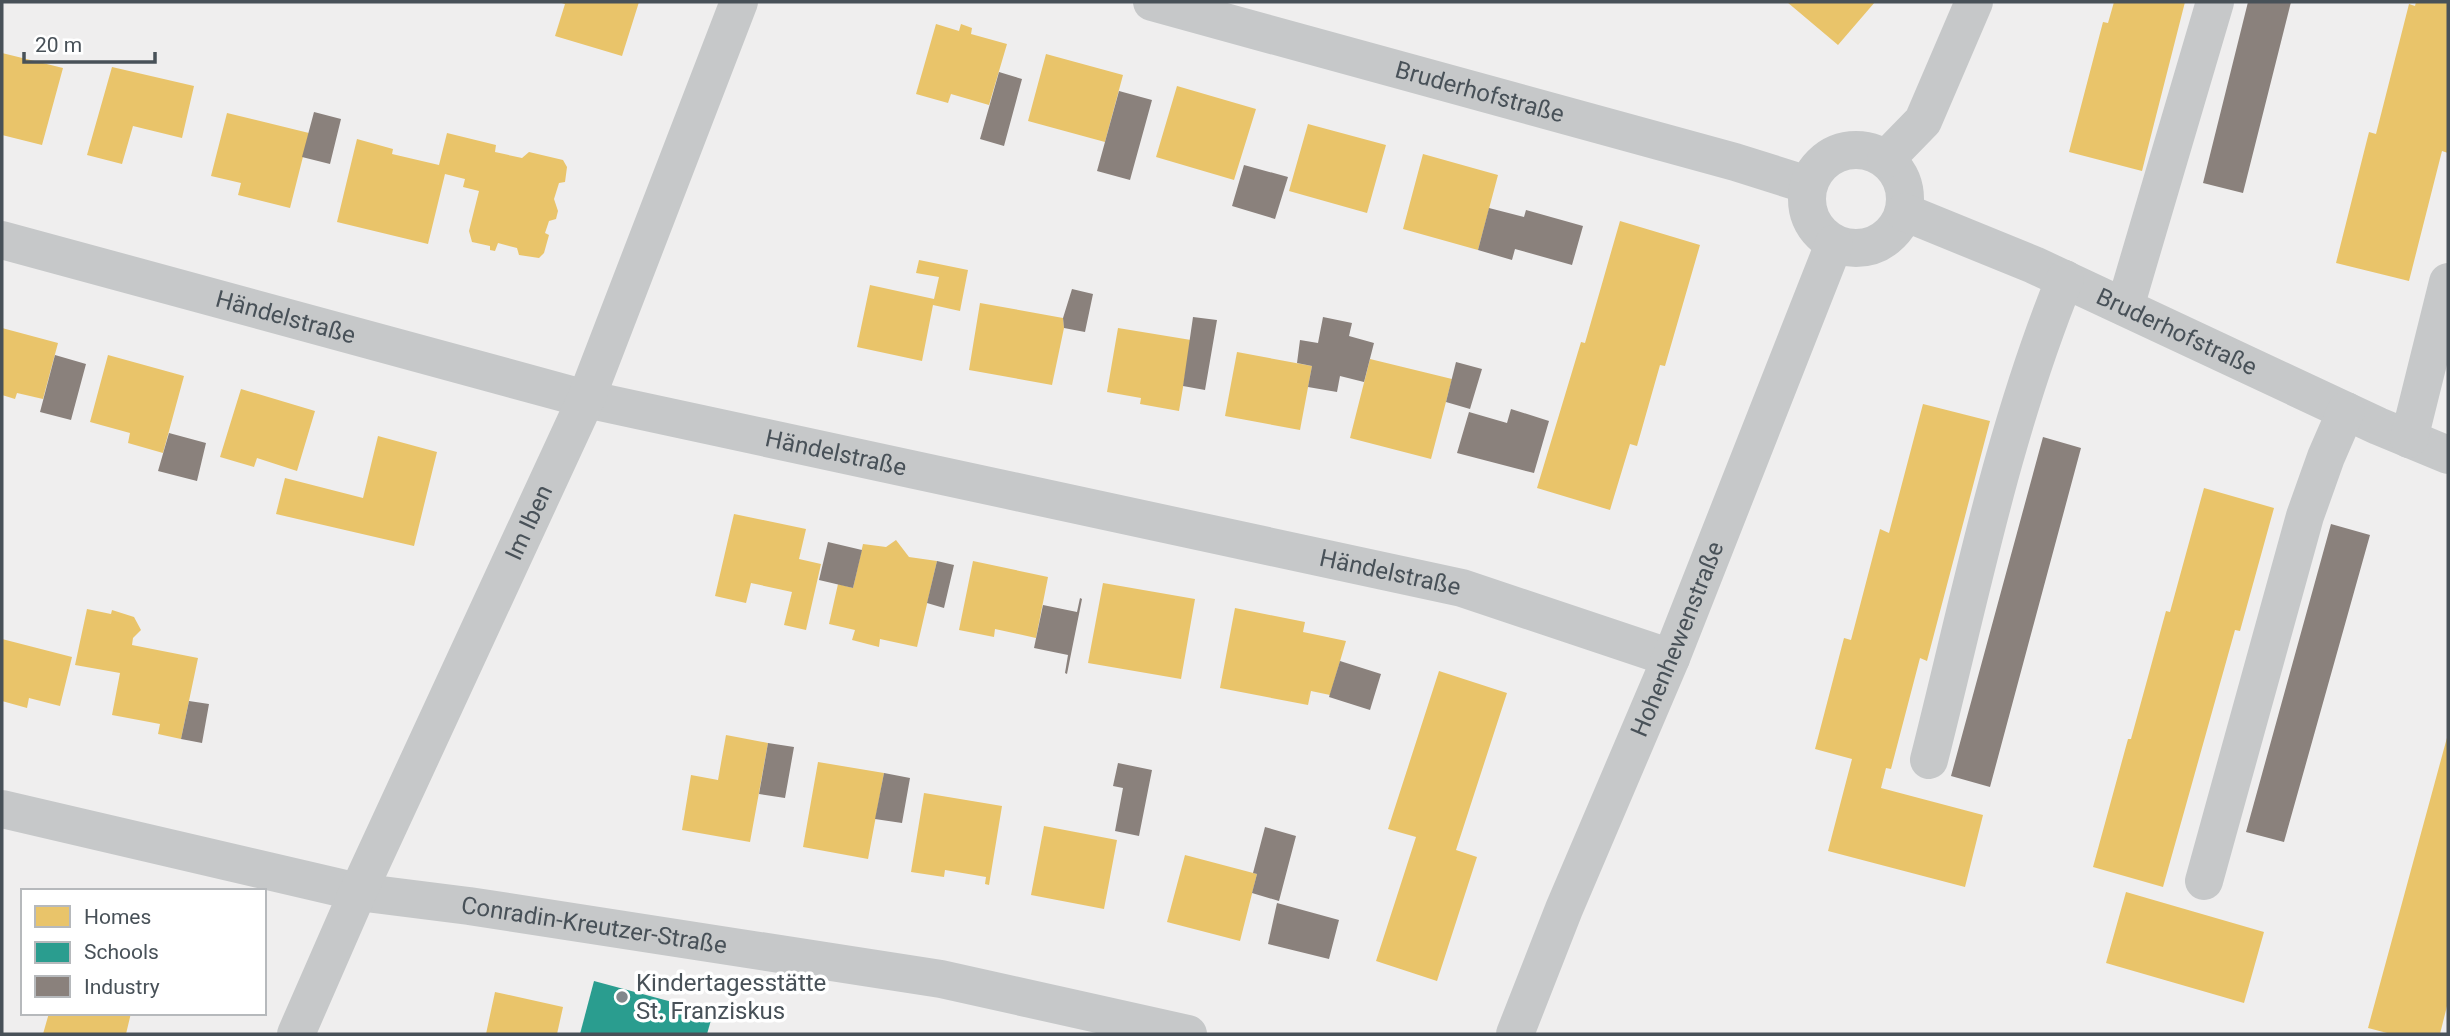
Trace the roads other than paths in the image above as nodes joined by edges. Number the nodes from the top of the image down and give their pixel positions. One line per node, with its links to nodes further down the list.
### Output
1 (739, 2): 13 (street, Im Iben)
2 (1152, 2): 6 (street, Bruderhofstraße)
3 (1974, 2): 5 (street)
4 (2215, 2): 12 (street)
5 (1886, 159): 6 (street); 7 (street)
6 (1808, 185): 9 (street)
7 (1904, 212): 9 (street); 10 (street, Bruderhofstraße)
8 (2, 240): 13 (street, Händelstraße)
9 (1834, 244): 17 (street, Hohenhewenstraße)
10 (2065, 279): 12 (street, Bruderhofstraße); 18 (street)
11 (2448, 282): 15 (street)
12 (2125, 307): 14 (street, Bruderhofstraße)
13 (586, 399): 17 (street, Händelstraße); 21 (street, Im Iben)
14 (2346, 411): 15 (street, Bruderhofstraße); 20 (street)
15 (2409, 439): 16 (street, Bruderhofstraße)
16 (2448, 455)
17 (1671, 658): 24 (street, Hohenhewenstraße)
18 (1929, 760)
19 (2, 809): 21 (street, Conradin-Kreutzer-Straße)
20 (2204, 881)
21 (358, 892): 22 (street, Im Iben); 23 (street, Conradin-Kreutzer-Straße)
22 (296, 1034)
23 (1188, 1034)
24 (1515, 1034)

